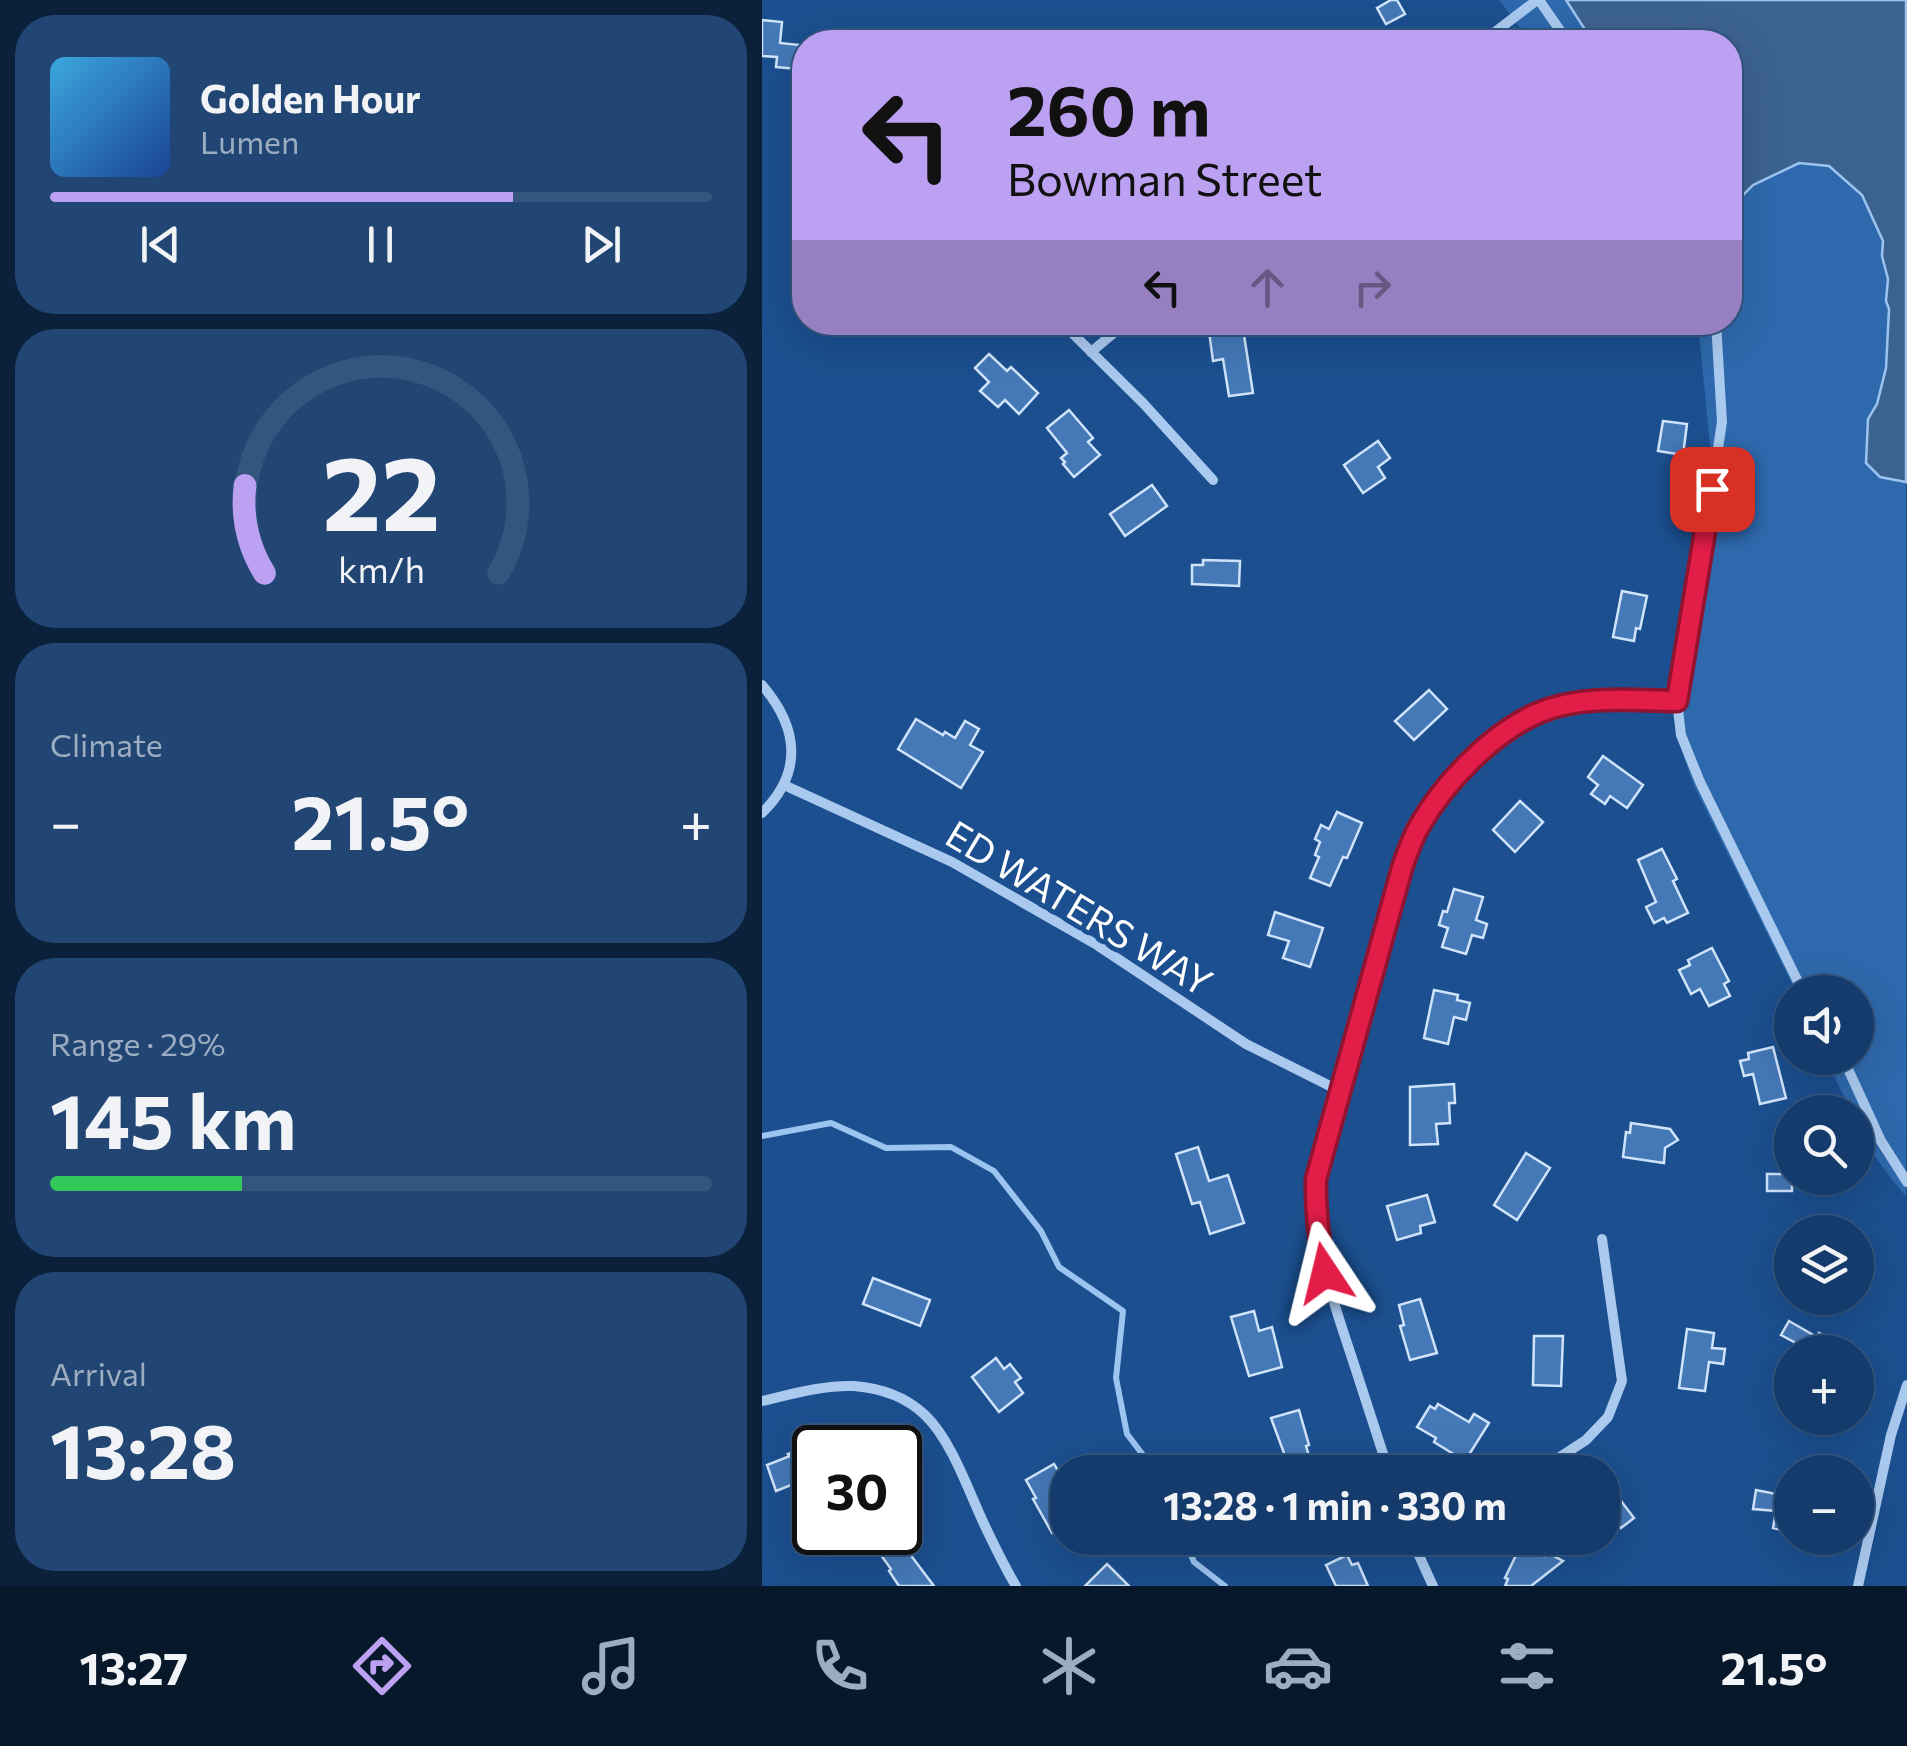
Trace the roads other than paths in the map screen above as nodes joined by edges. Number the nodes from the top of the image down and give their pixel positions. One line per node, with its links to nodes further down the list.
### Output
1 (1538, 0): 2 (street); 3 (street)
2 (1498, 30)
3 (1559, 30)
4 (1074, 335): 7 (street)
5 (1112, 335): 7 (street)
6 (1717, 335): 10 (street)
7 (1091, 352): 8 (street)
8 (1213, 480)
9 (762, 685): 11 (street)
10 (1677, 701): 13 (street); 15 (street)
11 (784, 785): 12 (street); 15 (street, ED WATERS WAY)
12 (762, 812)
13 (1795, 975)
14 (1851, 1075): 16 (street)
15 (1340, 1091): 20 (street)
16 (1906, 1182)
17 (1602, 1239): 21 (street)
18 (1906, 1385): 25 (street)
19 (762, 1401): 23 (street)
20 (1383, 1455)
21 (1563, 1455)
22 (1421, 1555): 24 (street)
23 (1016, 1586)
24 (1434, 1586)
25 (1858, 1586)

